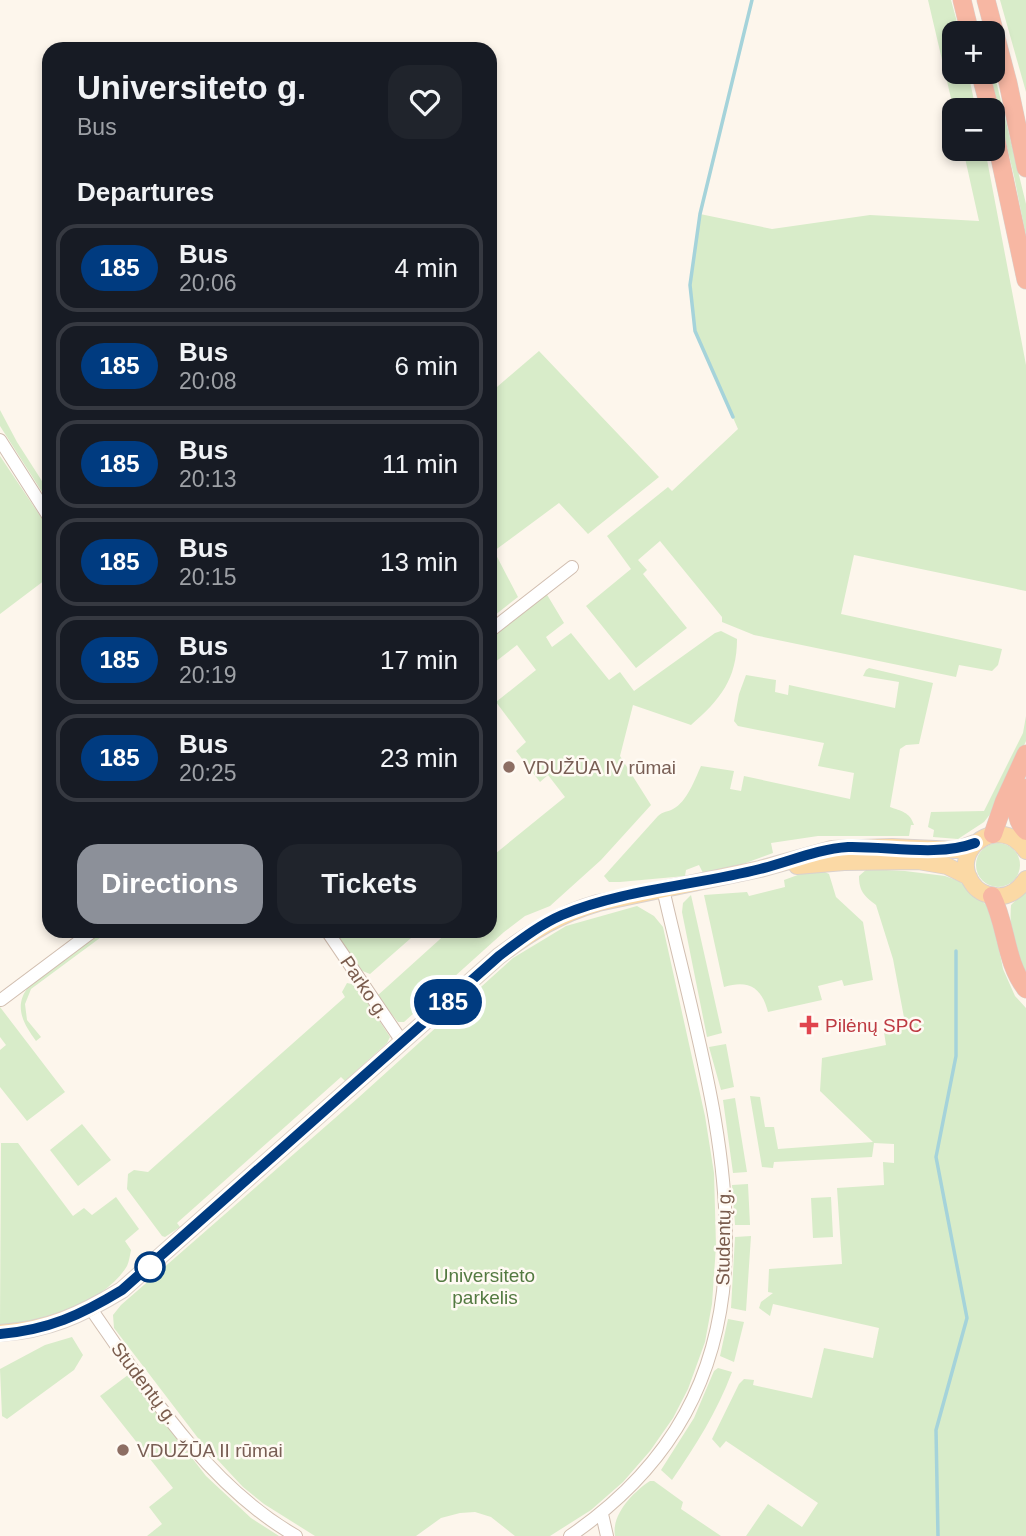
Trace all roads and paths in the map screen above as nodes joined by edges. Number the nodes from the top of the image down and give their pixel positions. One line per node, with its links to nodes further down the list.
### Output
1 (962, 0): 3 (highway)
2 (986, 0): 5 (highway)
3 (967, 21)
4 (1001, 161): 6 (highway)
5 (1026, 168)
6 (1026, 280)
7 (0, 440): 8 (street)
8 (42, 506)
9 (572, 567): 10 (street)
10 (497, 626)
11 (1026, 754): 13 (highway)
12 (1026, 788): 15 (highway)
13 (993, 834): 14 (main road); 15 (main road)
14 (975, 843): 16 (main road); 17 (main road)
15 (1025, 843)
16 (760, 869): 17 (main road); 19 (main road)
17 (968, 877): 20 (main road)
18 (1026, 879): 20 (main road)
19 (663, 890): 25 (main road); 28 (street, Studentų g.)
20 (992, 896): 23 (highway)
21 (84, 938): 24 (street)
22 (332, 938): 25 (street, Parko g.)
23 (1026, 989)
24 (1, 1000)
25 (403, 1043): 26 (main road)
26 (91, 1309): 27 (main road); 29 (street, Studentų g.)
27 (0, 1334)
28 (603, 1514): 30 (street, Studentų g.); 31 (street)
29 (296, 1536)
30 (570, 1536)
31 (607, 1536)

